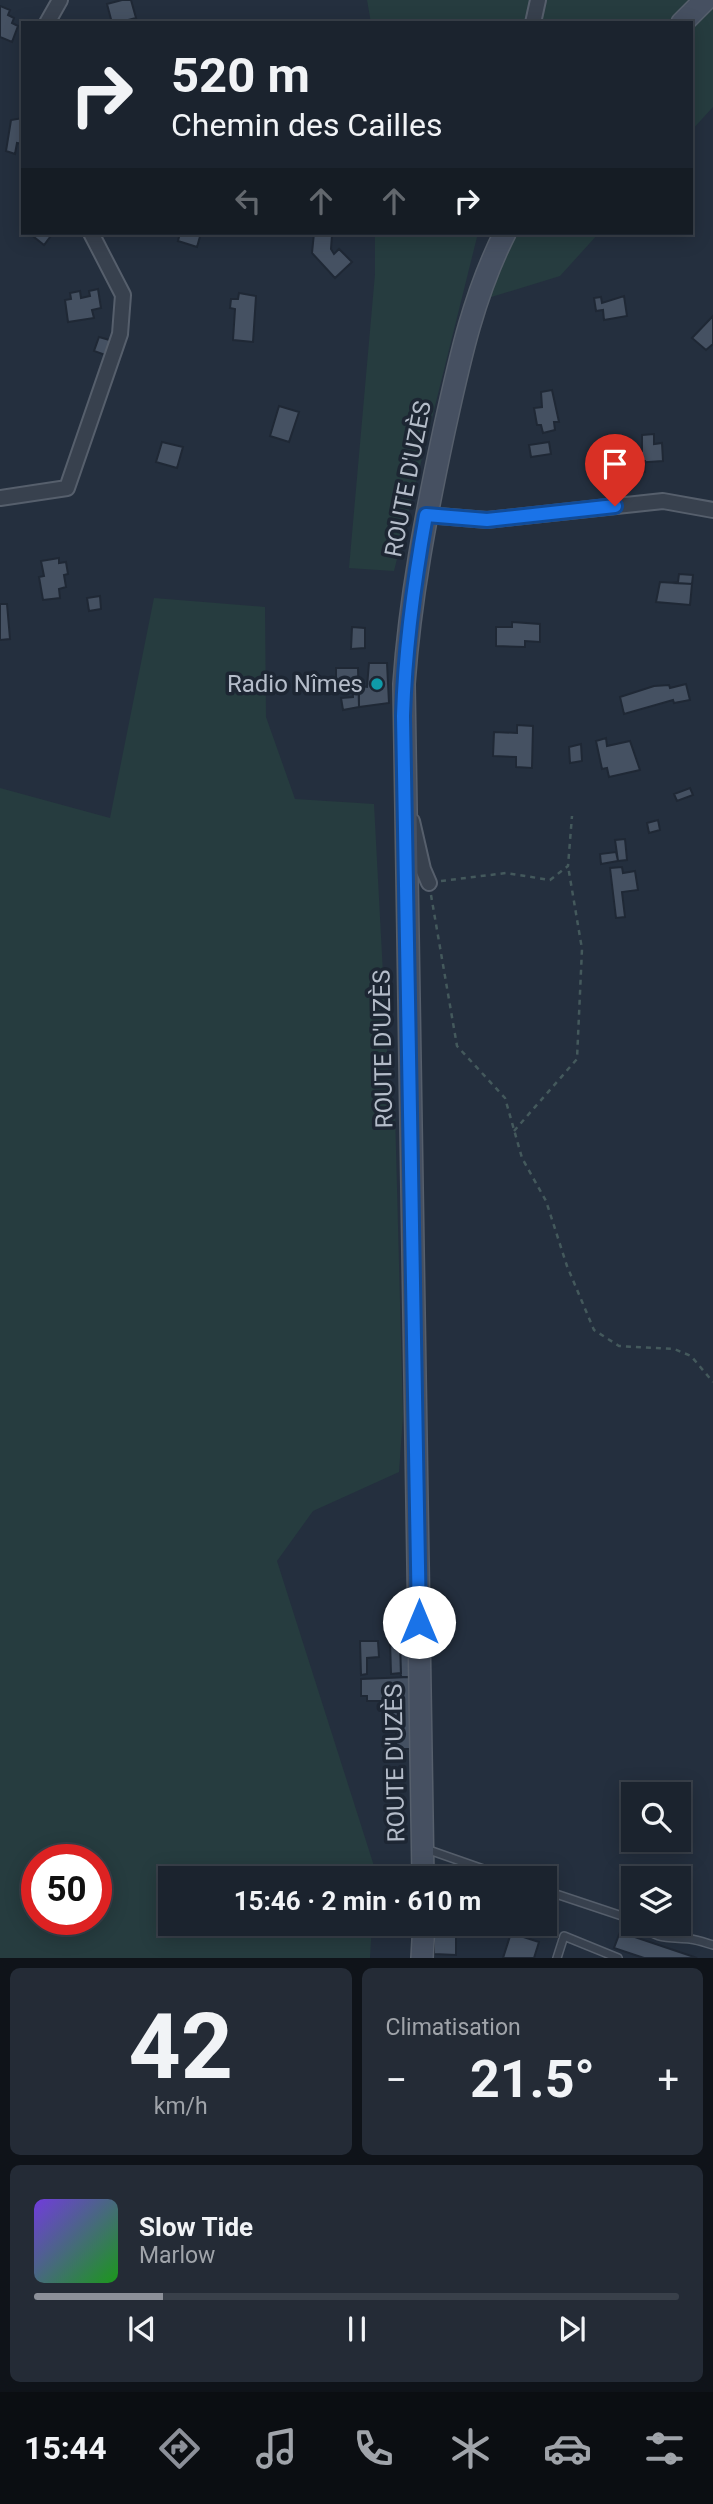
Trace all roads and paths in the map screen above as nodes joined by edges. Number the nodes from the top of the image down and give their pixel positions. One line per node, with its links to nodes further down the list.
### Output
1 (60, 0): 4 (street)
2 (538, 0): 5 (street)
3 (705, 0): 6 (main road)
4 (48, 21)
5 (533, 21)
6 (684, 21)
7 (92, 235): 9 (street)
8 (499, 238): 11 (main road, ROUTE D'UZÈS)
9 (0, 498)
10 (713, 510): 11 (street)
11 (426, 515): 12 (main road, ROUTE D'UZÈS)
12 (404, 806): 15 (street); 18 (main road, ROUTE D'UZÈS)
13 (572, 816): 14 (path)
14 (568, 866): 15 (path); 16 (path)
15 (429, 883): 16 (path)
16 (514, 1131): 17 (path)
17 (713, 1382)
18 (422, 1848): 19 (main road, ROUTE D'UZÈS); 20 (lane)
19 (423, 1866)
20 (474, 1866)
21 (557, 1894): 22 (lane)
22 (621, 1916)
23 (423, 1936): 28 (main road)
24 (661, 1936): 26 (lane)
25 (688, 1936): 26 (lane)
26 (690, 1938): 27 (lane)
27 (713, 1945)
28 (422, 1958)
29 (557, 1958): 30 (lane)
30 (618, 1958)

